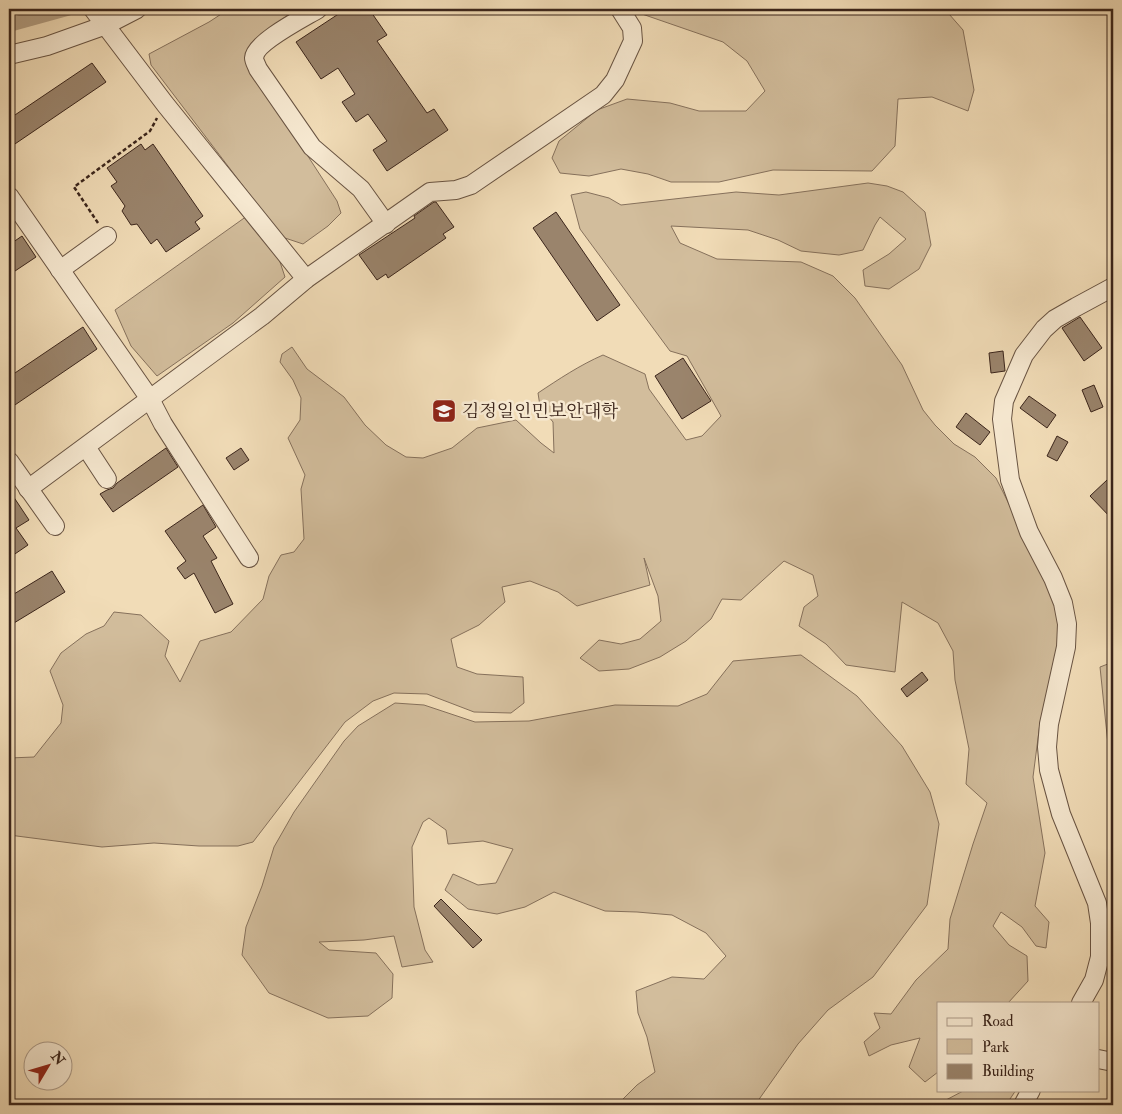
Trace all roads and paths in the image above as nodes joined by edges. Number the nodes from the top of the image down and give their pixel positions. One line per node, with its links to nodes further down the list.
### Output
1 (137, 9): 4 (street)
2 (317, 9): 8 (street)
3 (620, 9): 8 (street)
4 (99, 16): 5 (street); 6 (street)
5 (9, 55)
6 (166, 104): 9 (path); 11 (street)
7 (9, 196): 10 (street)
8 (386, 224): 11 (street)
9 (107, 236): 10 (street)
10 (60, 270): 13 (street)
11 (306, 279): 13 (street)
12 (1113, 287): 20 (street)
13 (150, 399): 14 (street); 19 (street)
14 (86, 447): 16 (street); 17 (street)
15 (9, 461): 17 (street)
16 (107, 479)
17 (28, 489): 18 (street)
18 (55, 526)
19 (249, 558)
20 (1082, 1002)
21 (1100, 1059): 22 (street)
22 (1113, 1062)
23 (1030, 1092): 24 (street)
24 (1023, 1105)

